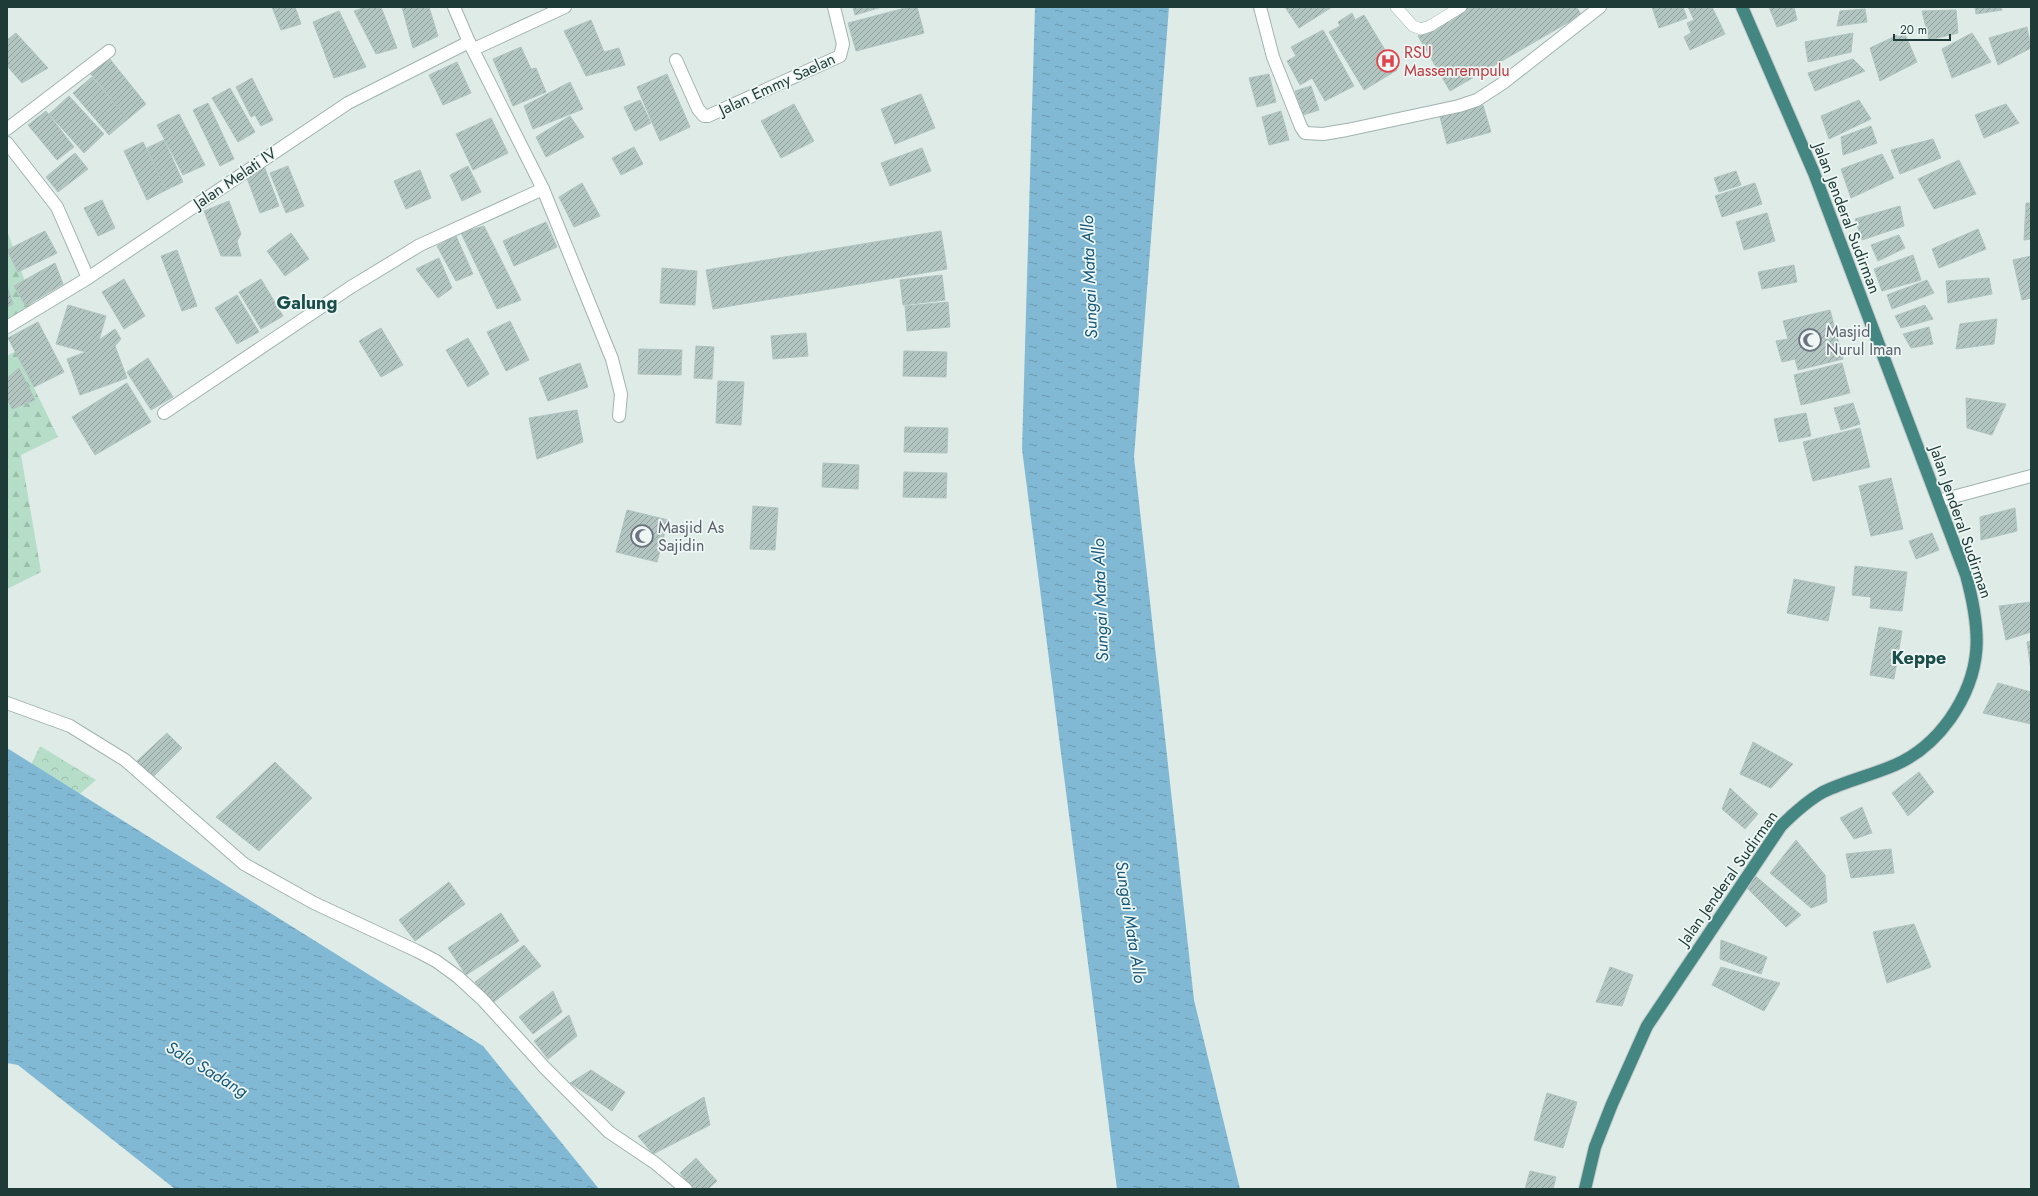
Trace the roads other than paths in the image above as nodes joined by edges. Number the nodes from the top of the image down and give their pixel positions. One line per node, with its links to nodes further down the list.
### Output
1 (454, 7): 9 (street)
2 (565, 7): 9 (street, Jalan Melati IV)
3 (834, 7): 11 (street, Jalan Emmy Saelan)
4 (1260, 7): 7 (street)
5 (1396, 7): 6 (lane)
6 (1461, 7)
7 (1600, 7)
8 (1742, 7): 20 (highway, Jalan Jenderal Sudirman)
9 (472, 46): 14 (street); 15 (street, Jalan Melati IV)
10 (109, 51): 12 (street)
11 (676, 60)
12 (7, 129)
13 (7, 143): 15 (street)
14 (543, 189): 17 (street); 18 (street)
15 (88, 278): 16 (street, Jalan Melati IV)
16 (7, 327)
17 (164, 413)
18 (619, 416)
19 (2031, 476): 20 (street)
20 (1938, 501): 23 (highway, Jalan Jenderal Sudirman)
21 (7, 703): 22 (street)
22 (686, 1189)
23 (1585, 1189)

